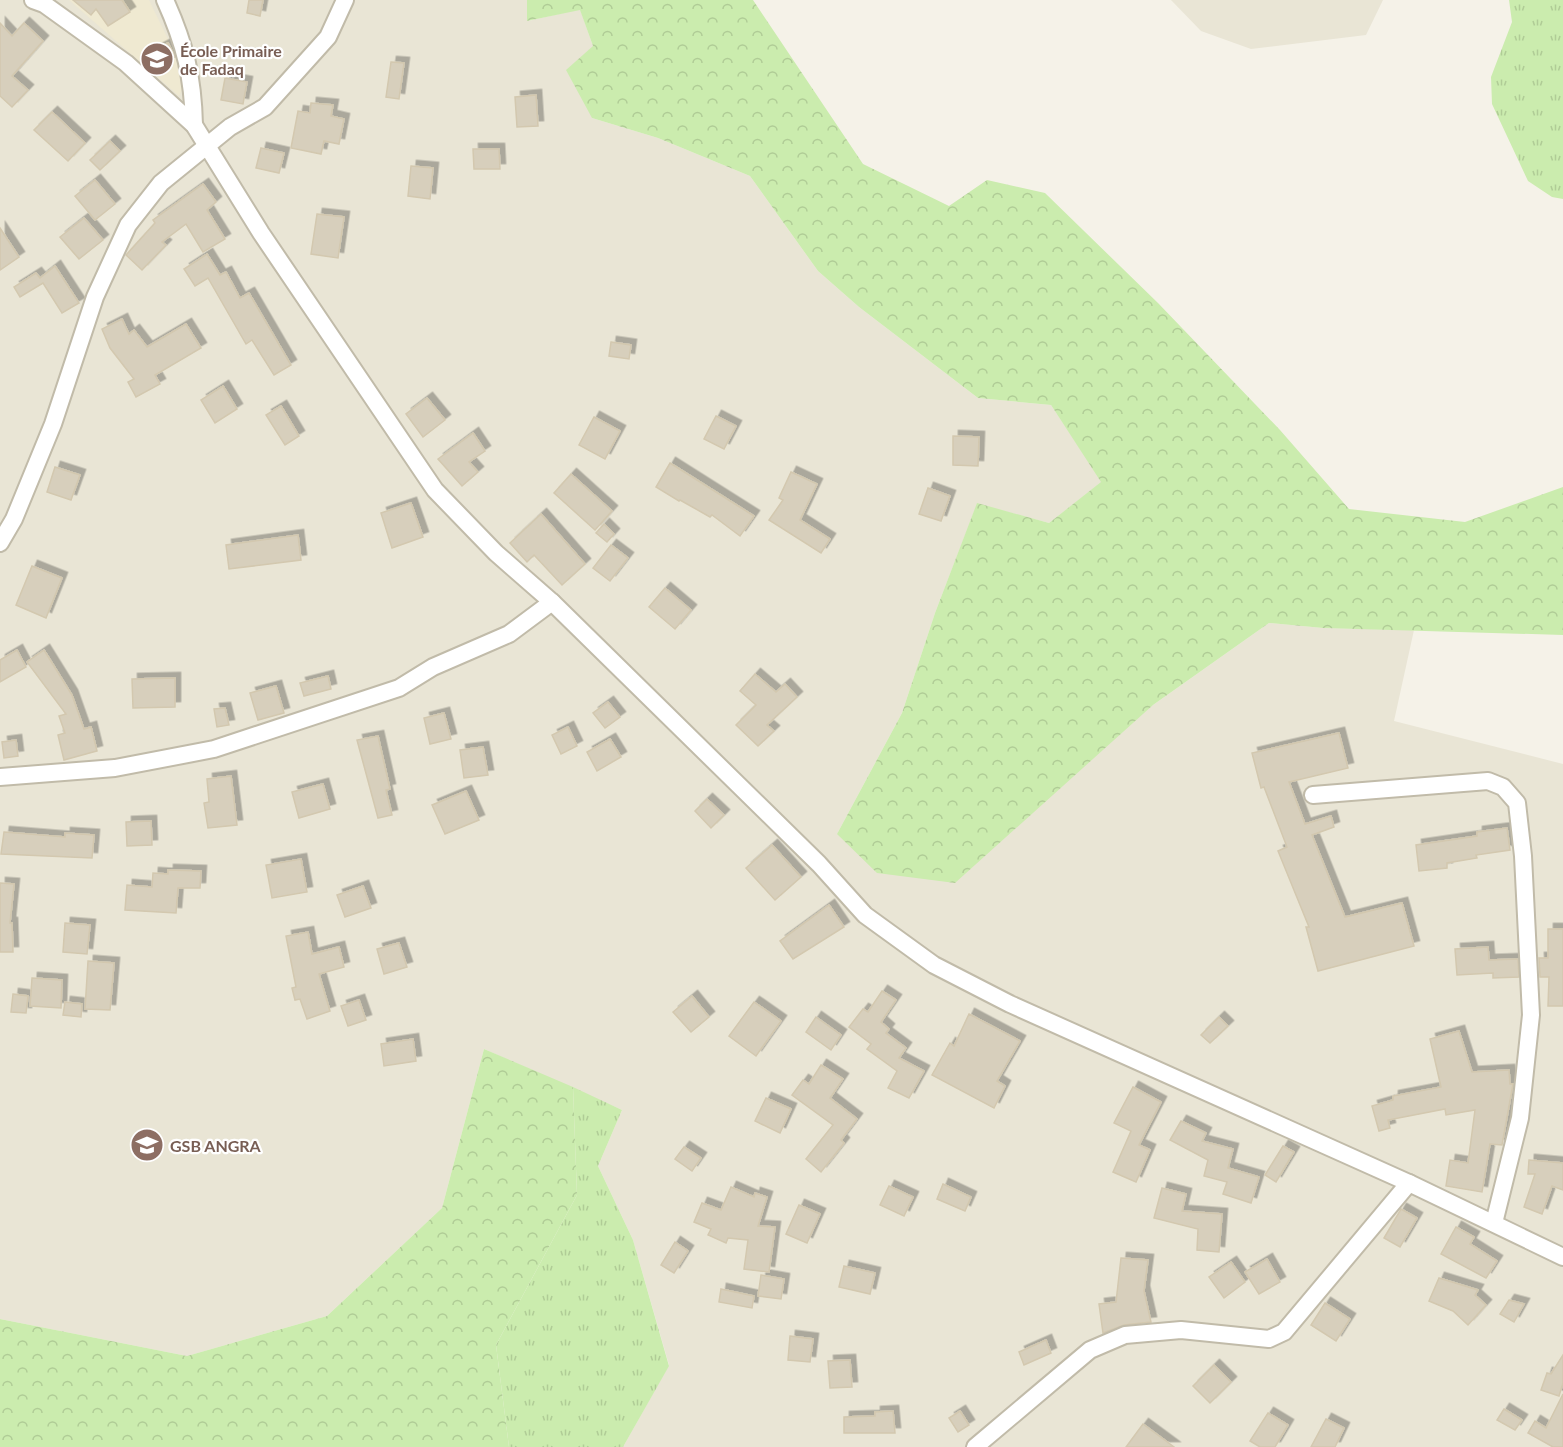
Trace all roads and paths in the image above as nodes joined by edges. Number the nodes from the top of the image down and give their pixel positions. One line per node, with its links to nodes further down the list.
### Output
1 (33, 0): 4 (street)
2 (165, 0): 4 (street)
3 (345, 0): 5 (street)
4 (194, 125): 5 (street)
5 (207, 145): 6 (street); 7 (street)
6 (0, 543)
7 (552, 602): 8 (street); 10 (street)
8 (0, 777)
9 (1313, 795): 11 (street)
10 (1409, 1183): 11 (street); 13 (street)
11 (1494, 1223): 12 (street)
12 (1563, 1257)
13 (975, 1447)

